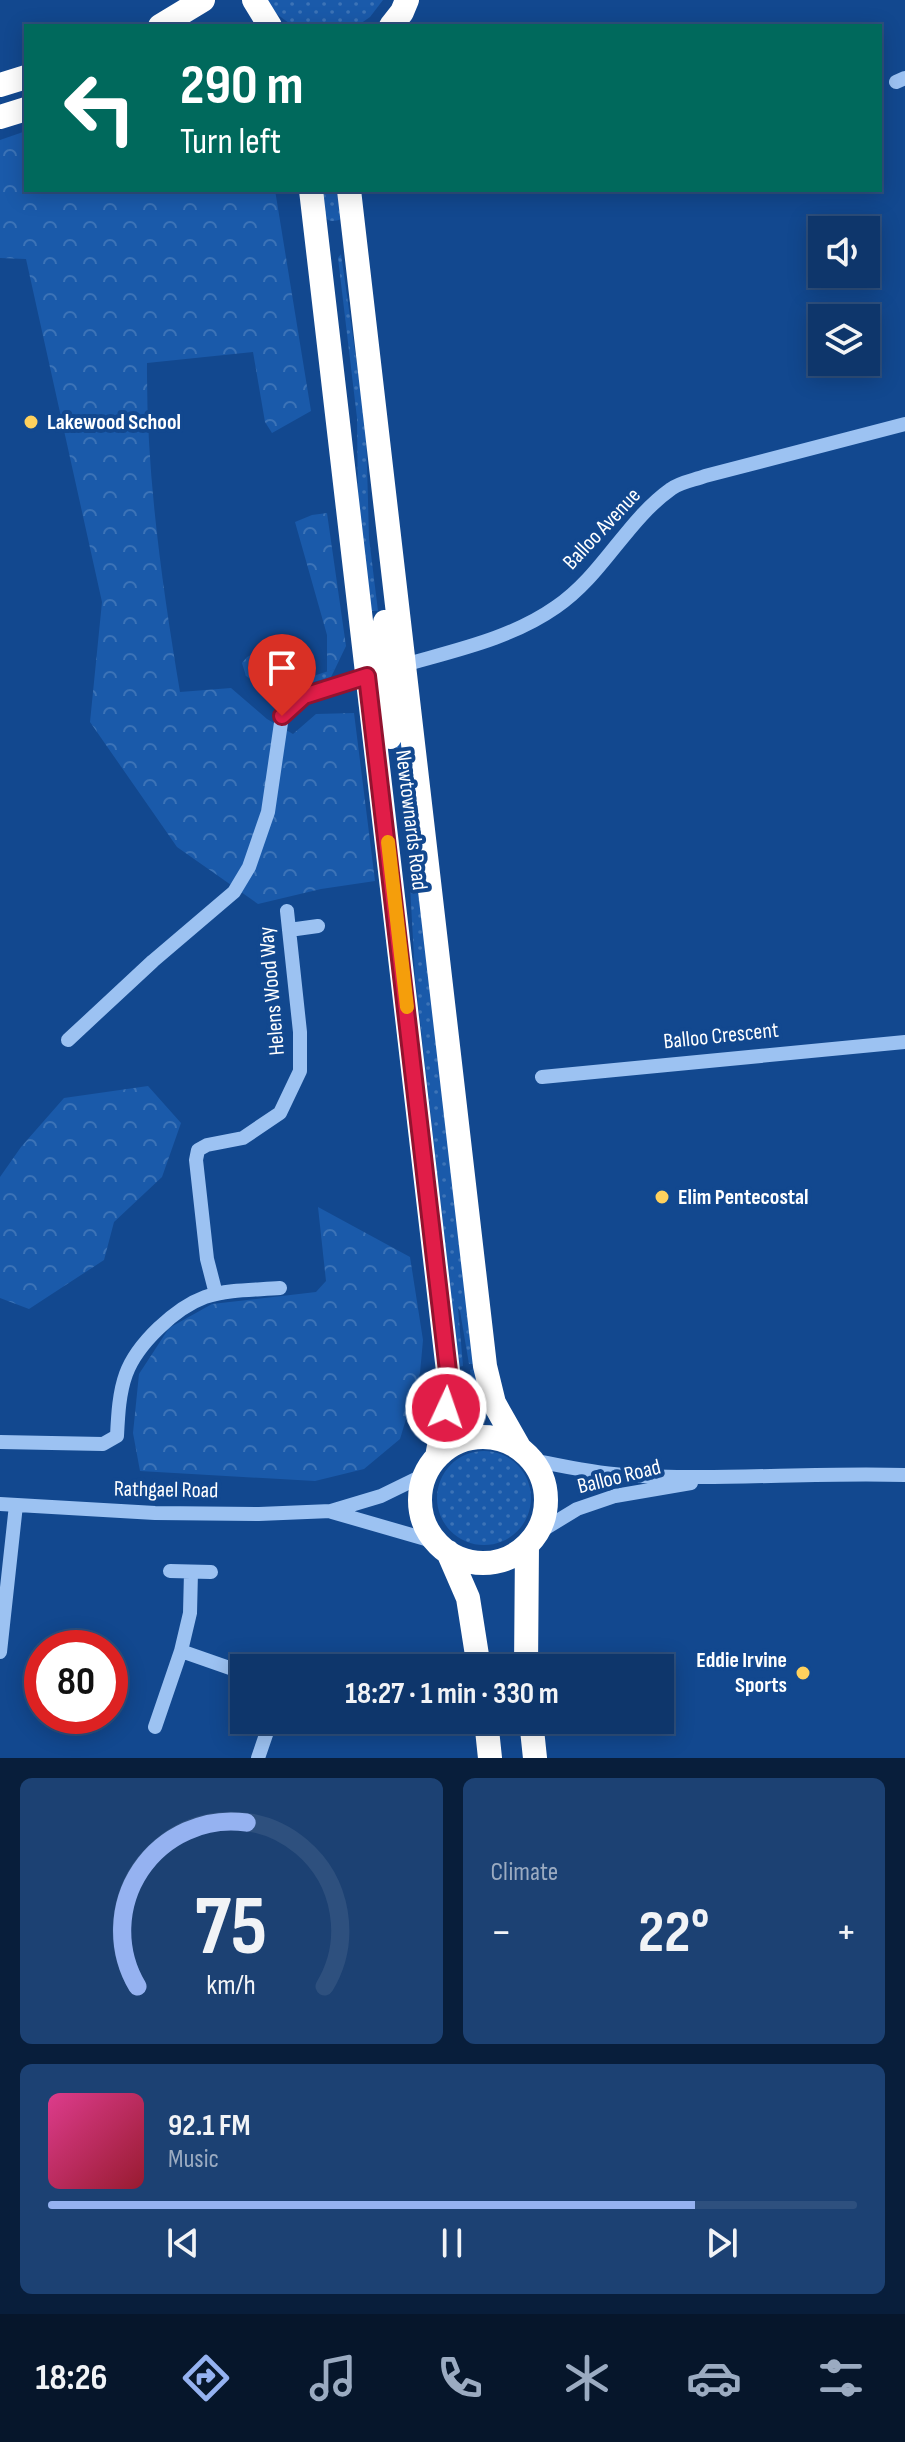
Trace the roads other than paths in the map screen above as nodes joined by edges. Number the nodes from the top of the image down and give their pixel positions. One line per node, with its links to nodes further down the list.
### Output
1 (203, 0): 4 (highway)
2 (254, 0): 5 (highway)
3 (407, 0): 6 (highway)
4 (163, 24)
5 (269, 24)
6 (393, 24)
7 (24, 78): 8 (highway)
8 (0, 85)
9 (24, 110): 10 (highway)
10 (0, 117)
11 (311, 192): 14 (highway, Newtownards Road)
12 (349, 192): 14 (highway, Newtownards Road)
13 (905, 424): 14 (street, Balloo Avenue)
14 (386, 670): 18 (street, Balloo Avenue); 24 (highway, Newtownards Road); 25 (highway, Newtownards Road)
15 (287, 911): 17 (street, Helens Wood Way)
16 (318, 926): 17 (street)
17 (289, 930): 22 (street, Helens Wood Way)
18 (68, 1040)
19 (905, 1042): 20 (street, Balloo Crescent)
20 (542, 1077)
21 (280, 1288): 22 (street)
22 (216, 1294): 23 (street)
23 (0, 1442)
24 (526, 1455): 25 (highway); 27 (street, Balloo Road); 31 (highway)
25 (431, 1465): 30 (street, Rathgael Road); 32 (highway)
26 (905, 1475): 27 (street, Balloo Road)
27 (719, 1478): 31 (street, Balloo Road)
28 (0, 1504): 29 (street, Rathgael Road)
29 (16, 1505): 30 (street, Rathgael Road); 37 (street)
30 (331, 1511): 32 (street, Rathgael Road)
31 (531, 1540): 32 (highway); 39 (highway)
32 (442, 1547): 38 (highway)
33 (170, 1571): 34 (street)
34 (191, 1572): 35 (street); 36 (street)
35 (211, 1572)
36 (181, 1651): 40 (street); 41 (street)
37 (0, 1652)
38 (477, 1654)
39 (527, 1654)
40 (230, 1668)
41 (155, 1727)
42 (266, 1734): 45 (street)
43 (487, 1734): 46 (highway)
44 (532, 1734): 47 (highway)
45 (258, 1758)
46 (490, 1758)
47 (535, 1758)

